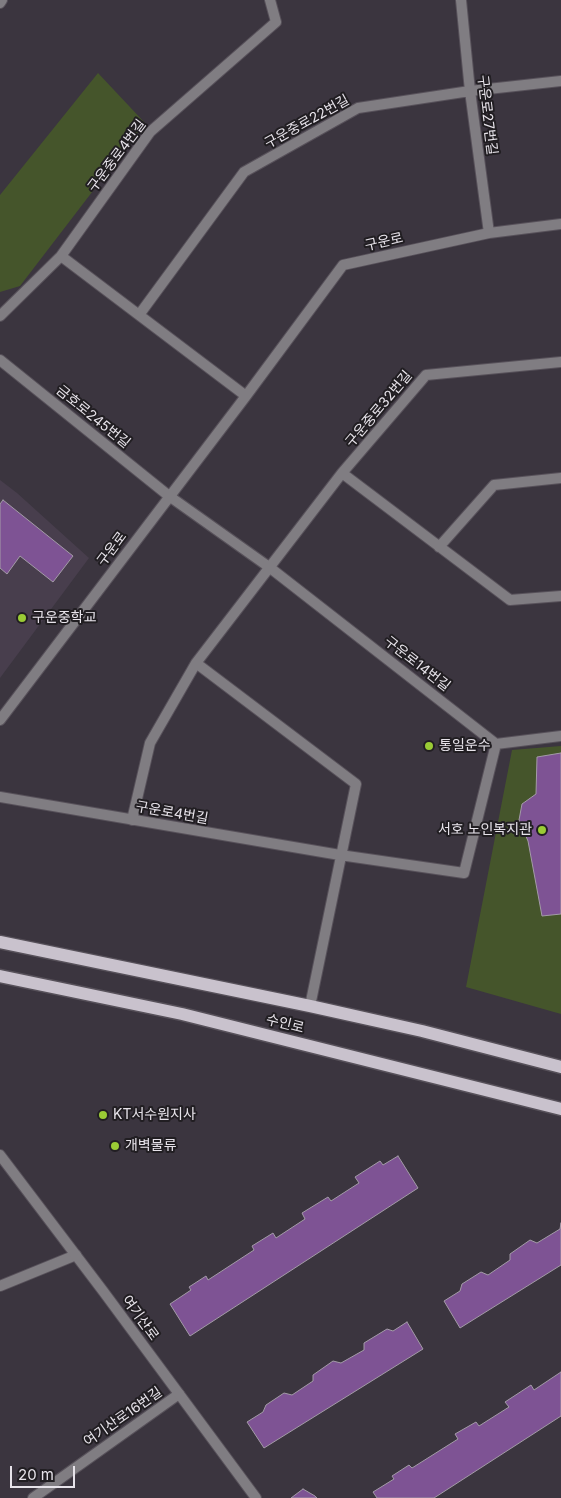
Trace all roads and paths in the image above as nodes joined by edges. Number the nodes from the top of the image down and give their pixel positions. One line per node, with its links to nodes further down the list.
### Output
1 (2, 0): 4 (street)
2 (270, 0): 9 (street, 구운중로4번길)
3 (461, 0): 6 (street, 구운로27번길)
4 (0, 3)
5 (561, 81): 6 (street, 구운중로22번길)
6 (470, 91): 8 (street, 구운로27번길); 10 (street, 구운중로22번길)
7 (561, 224): 8 (street, 구운로)
8 (489, 233): 14 (street, 구운로)
9 (61, 256): 10 (street); 11 (street, 구운중로4번길)
10 (139, 314): 14 (street)
11 (0, 316)
12 (0, 360): 17 (street, 금호로245번길)
13 (561, 362): 15 (street, 구운중로32번길)
14 (246, 396): 17 (street, 구운로)
15 (342, 474): 18 (street); 19 (street, 구운중로32번길)
16 (561, 478): 18 (street)
17 (169, 496): 19 (street, 구운로14번길); 22 (street, 구운로)
18 (439, 547): 20 (street)
19 (269, 567): 21 (street); 24 (street, 구운로14번길)
20 (561, 596)
21 (196, 663): 26 (street); 27 (street)
22 (0, 720)
23 (561, 736): 24 (street)
24 (496, 744): 27 (street, 구운로4번길)
25 (0, 797): 26 (street, 구운로4번길)
26 (132, 820): 27 (street, 구운로4번길)
27 (340, 855): 30 (street)
28 (0, 942): 30 (main road, 수인로)
29 (0, 976): 32 (main road, 수인로)
30 (310, 1006): 31 (main road, 수인로)
31 (561, 1067)
32 (561, 1109)
33 (0, 1155): 34 (street, 여기산로)
34 (76, 1255): 35 (street); 36 (street, 여기산로)
35 (0, 1286)
36 (179, 1394): 37 (street, 여기산로16번길); 38 (street, 여기산로)
37 (34, 1498)
38 (256, 1498)

